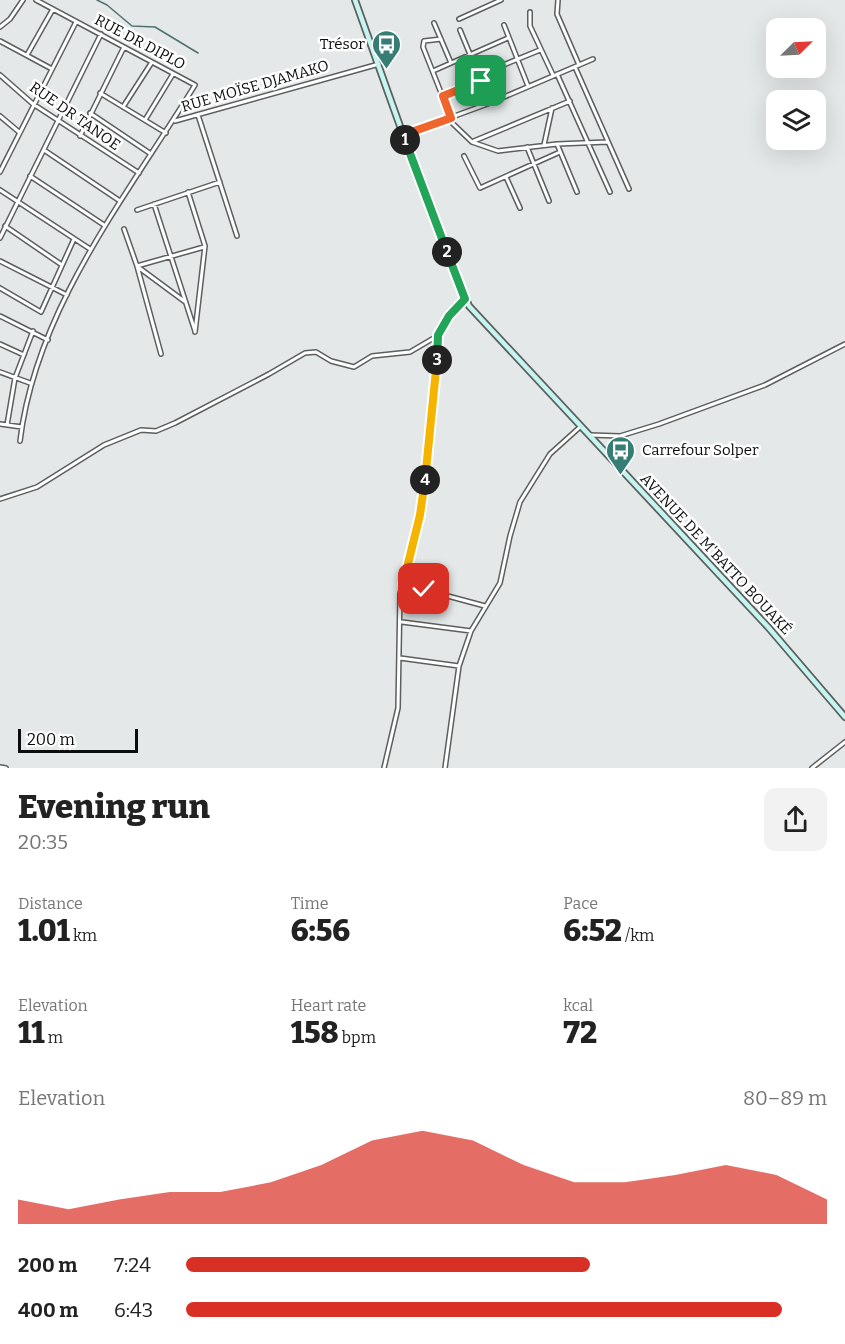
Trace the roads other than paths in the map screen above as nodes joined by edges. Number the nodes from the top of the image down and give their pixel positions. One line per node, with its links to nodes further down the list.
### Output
1 (23, 0): 12 (street)
2 (36, 0): 6 (street, RUE DR DIPLO)
3 (355, 0): 26 (street, AVENUE DE M'BATTO BOUAKÉ)
4 (501, 0): 8 (street)
5 (558, 0): 27 (street)
6 (53, 9): 9 (street, RUE DR DIPLO); 21 (street)
7 (530, 12): 19 (street)
8 (459, 19)
9 (76, 22): 14 (street, RUE DR DIPLO); 28 (street)
10 (434, 23): 16 (street)
11 (504, 25): 15 (street)
12 (0, 27)
13 (460, 30): 20 (street)
14 (101, 34): 18 (street, RUE DR DIPLO); 48 (street)
15 (508, 38): 20 (street); 22 (street)
16 (441, 39): 25 (street); 29 (street)
17 (0, 41): 21 (street)
18 (124, 47): 24 (street, RUE DR DIPLO); 36 (street)
19 (540, 50): 22 (street); 31 (street)
20 (470, 54): 25 (street); 33 (street)
21 (27, 56): 28 (street)
22 (517, 59): 33 (street); 35 (street)
23 (592, 59): 27 (street)
24 (152, 62): 30 (street, RUE DR DIPLO); 41 (street)
25 (451, 63): 29 (street)
26 (379, 64): 44 (street, RUE MOÏSE DJAMAKO); 52 (street, AVENUE DE M'BATTO BOUAKÉ)
27 (577, 65): 31 (street); 55 (street)
28 (52, 69): 40 (street)
29 (433, 71): 37 (street)
30 (173, 74): 47 (street); 49 (street, RUE DR DIPLO)
31 (555, 74): 35 (street); 38 (street)
32 (0, 75): 40 (street, RUE DR TANOE)
33 (479, 75): 34 (street)
34 (481, 81): 37 (street); 39 (street)
35 (528, 86): 39 (street)
36 (100, 93): 41 (street); 43 (street)
37 (443, 96): 46 (street)
38 (570, 101): 42 (street); 56 (street)
39 (490, 103): 46 (street)
40 (33, 104): 48 (street, RUE DR TANOE); 50 (street)
41 (123, 106): 47 (street)
42 (552, 108): 54 (street); 58 (street)
43 (90, 113): 53 (street); 63 (street)
44 (198, 115): 49 (street, RUE MOÏSE DJAMAKO); 71 (street)
45 (0, 116): 50 (street)
46 (449, 119): 52 (street); 54 (street)
47 (145, 120): 51 (street)
48 (58, 122): 53 (street, RUE DR TANOE); 60 (street)
49 (173, 122): 51 (street)
50 (19, 132): 65 (street)
51 (166, 133): 63 (street)
52 (403, 135): 98 (street, AVENUE DE M'BATTO BOUAKÉ)
53 (80, 136): 68 (street, RUE DR TANOE)
54 (472, 142): 59 (street)
55 (608, 142): 56 (street); 72 (street)
56 (589, 143): 57 (street); 76 (street)
57 (557, 144): 58 (street); 61 (street)
58 (543, 145): 59 (street)
59 (527, 147): 66 (street)
60 (44, 150): 69 (street); 78 (street)
61 (560, 152): 66 (street); 75 (street)
62 (0, 154): 65 (street)
63 (152, 154): 68 (street)
64 (464, 156): 70 (street)
65 (5, 159): 67 (street)
66 (534, 164): 70 (street); 79 (street)
67 (0, 172)
68 (139, 173): 78 (street)
69 (30, 176): 77 (street); 83 (street)
70 (506, 177): 81 (street)
71 (219, 182): 74 (street); 86 (street)
72 (629, 189)
73 (0, 190): 77 (street)
74 (188, 192): 80 (street); 89 (street)
75 (577, 192)
76 (610, 192)
77 (17, 201): 84 (street); 88 (street)
78 (120, 201): 83 (street)
79 (549, 201)
80 (154, 204): 82 (street); 91 (street)
81 (520, 208)
82 (137, 210)
83 (104, 225): 90 (street)
84 (5, 226): 87 (street); 93 (street)
85 (124, 229): 94 (street)
86 (237, 236)
87 (0, 238)
88 (74, 239): 90 (street); 93 (street)
89 (205, 246): 91 (street); 99 (street)
90 (90, 249): 97 (street)
91 (171, 257): 94 (street); 99 (street)
92 (0, 261): 95 (street)
93 (62, 265): 95 (street)
94 (137, 266): 99 (street); 107 (street)
95 (52, 287): 96 (street); 97 (street)
96 (0, 288)
97 (67, 295): 103 (street)
98 (465, 299): 102 (street); 114 (street, AVENUE DE M'BATTO BOUAKÉ)
99 (186, 302)
100 (0, 316): 101 (street)
101 (33, 331): 103 (street); 106 (street)
102 (438, 335): 117 (street); 118 (street)
103 (48, 340): 110 (street)
104 (0, 344): 106 (street)
105 (845, 344): 115 (street)
106 (24, 354): 109 (street)
107 (161, 354)
108 (0, 372): 109 (street)
109 (15, 378): 110 (street); 112 (street)
110 (30, 383): 113 (street)
111 (0, 424): 112 (street)
112 (7, 425): 113 (street)
113 (22, 427): 116 (street)
114 (580, 427): 115 (street, AVENUE DE M'BATTO BOUAKÉ); 119 (street)
115 (589, 435): 124 (street, AVENUE DE M'BATTO BOUAKÉ)
116 (20, 441)
117 (0, 499)
118 (403, 584): 119 (street); 120 (street)
119 (486, 606): 121 (street)
120 (402, 622): 121 (street); 122 (street)
121 (471, 631): 123 (street)
122 (400, 658): 123 (street); 128 (street)
123 (459, 666): 129 (street)
124 (845, 717)
125 (845, 742): 130 (street)
126 (0, 767): 127 (street)
127 (6, 768)
128 (384, 768)
129 (446, 768)
130 (812, 768)

